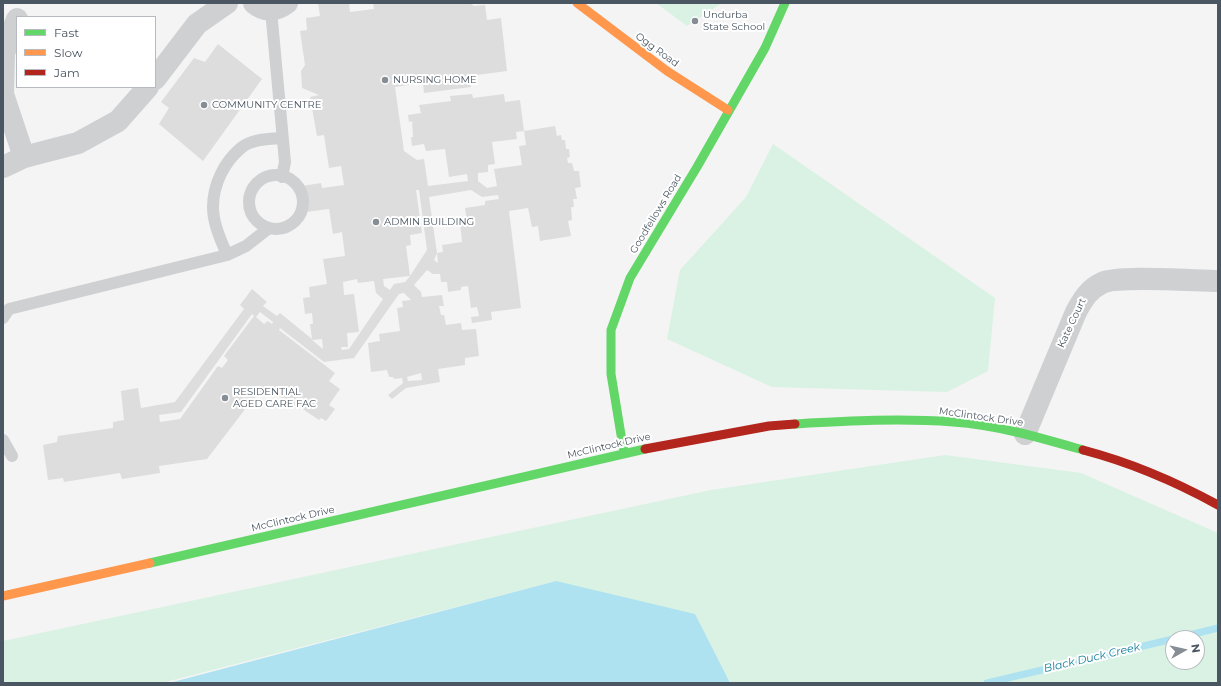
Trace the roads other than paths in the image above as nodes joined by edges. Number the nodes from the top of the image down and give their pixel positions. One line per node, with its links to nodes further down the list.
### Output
1 (24, 3): 6 (street)
2 (227, 3): 8 (street)
3 (577, 3): 10 (street, Ogg Road)
4 (785, 3): 10 (street, Goodfellows Road)
5 (271, 5): 11 (lane)
6 (18, 16)
7 (16, 21): 12 (street)
8 (156, 78)
9 (147, 88): 12 (street)
10 (728, 110): 21 (street, Goodfellows Road)
11 (282, 138): 14 (lane); 16 (lane)
12 (24, 157): 13 (street)
13 (3, 167)
14 (282, 177): 15 (lane); 15 (lane)
15 (269, 228): 16 (lane)
16 (227, 255): 18 (lane)
17 (1218, 281): 19 (street, Kate Court)
18 (3, 318)
19 (1025, 434): 21 (street, McClintock Drive); 23 (street, McClintock Drive)
20 (3, 440): 22 (lane)
21 (624, 453): 24 (street, McClintock Drive)
22 (12, 456)
23 (1218, 505)
24 (3, 596)

